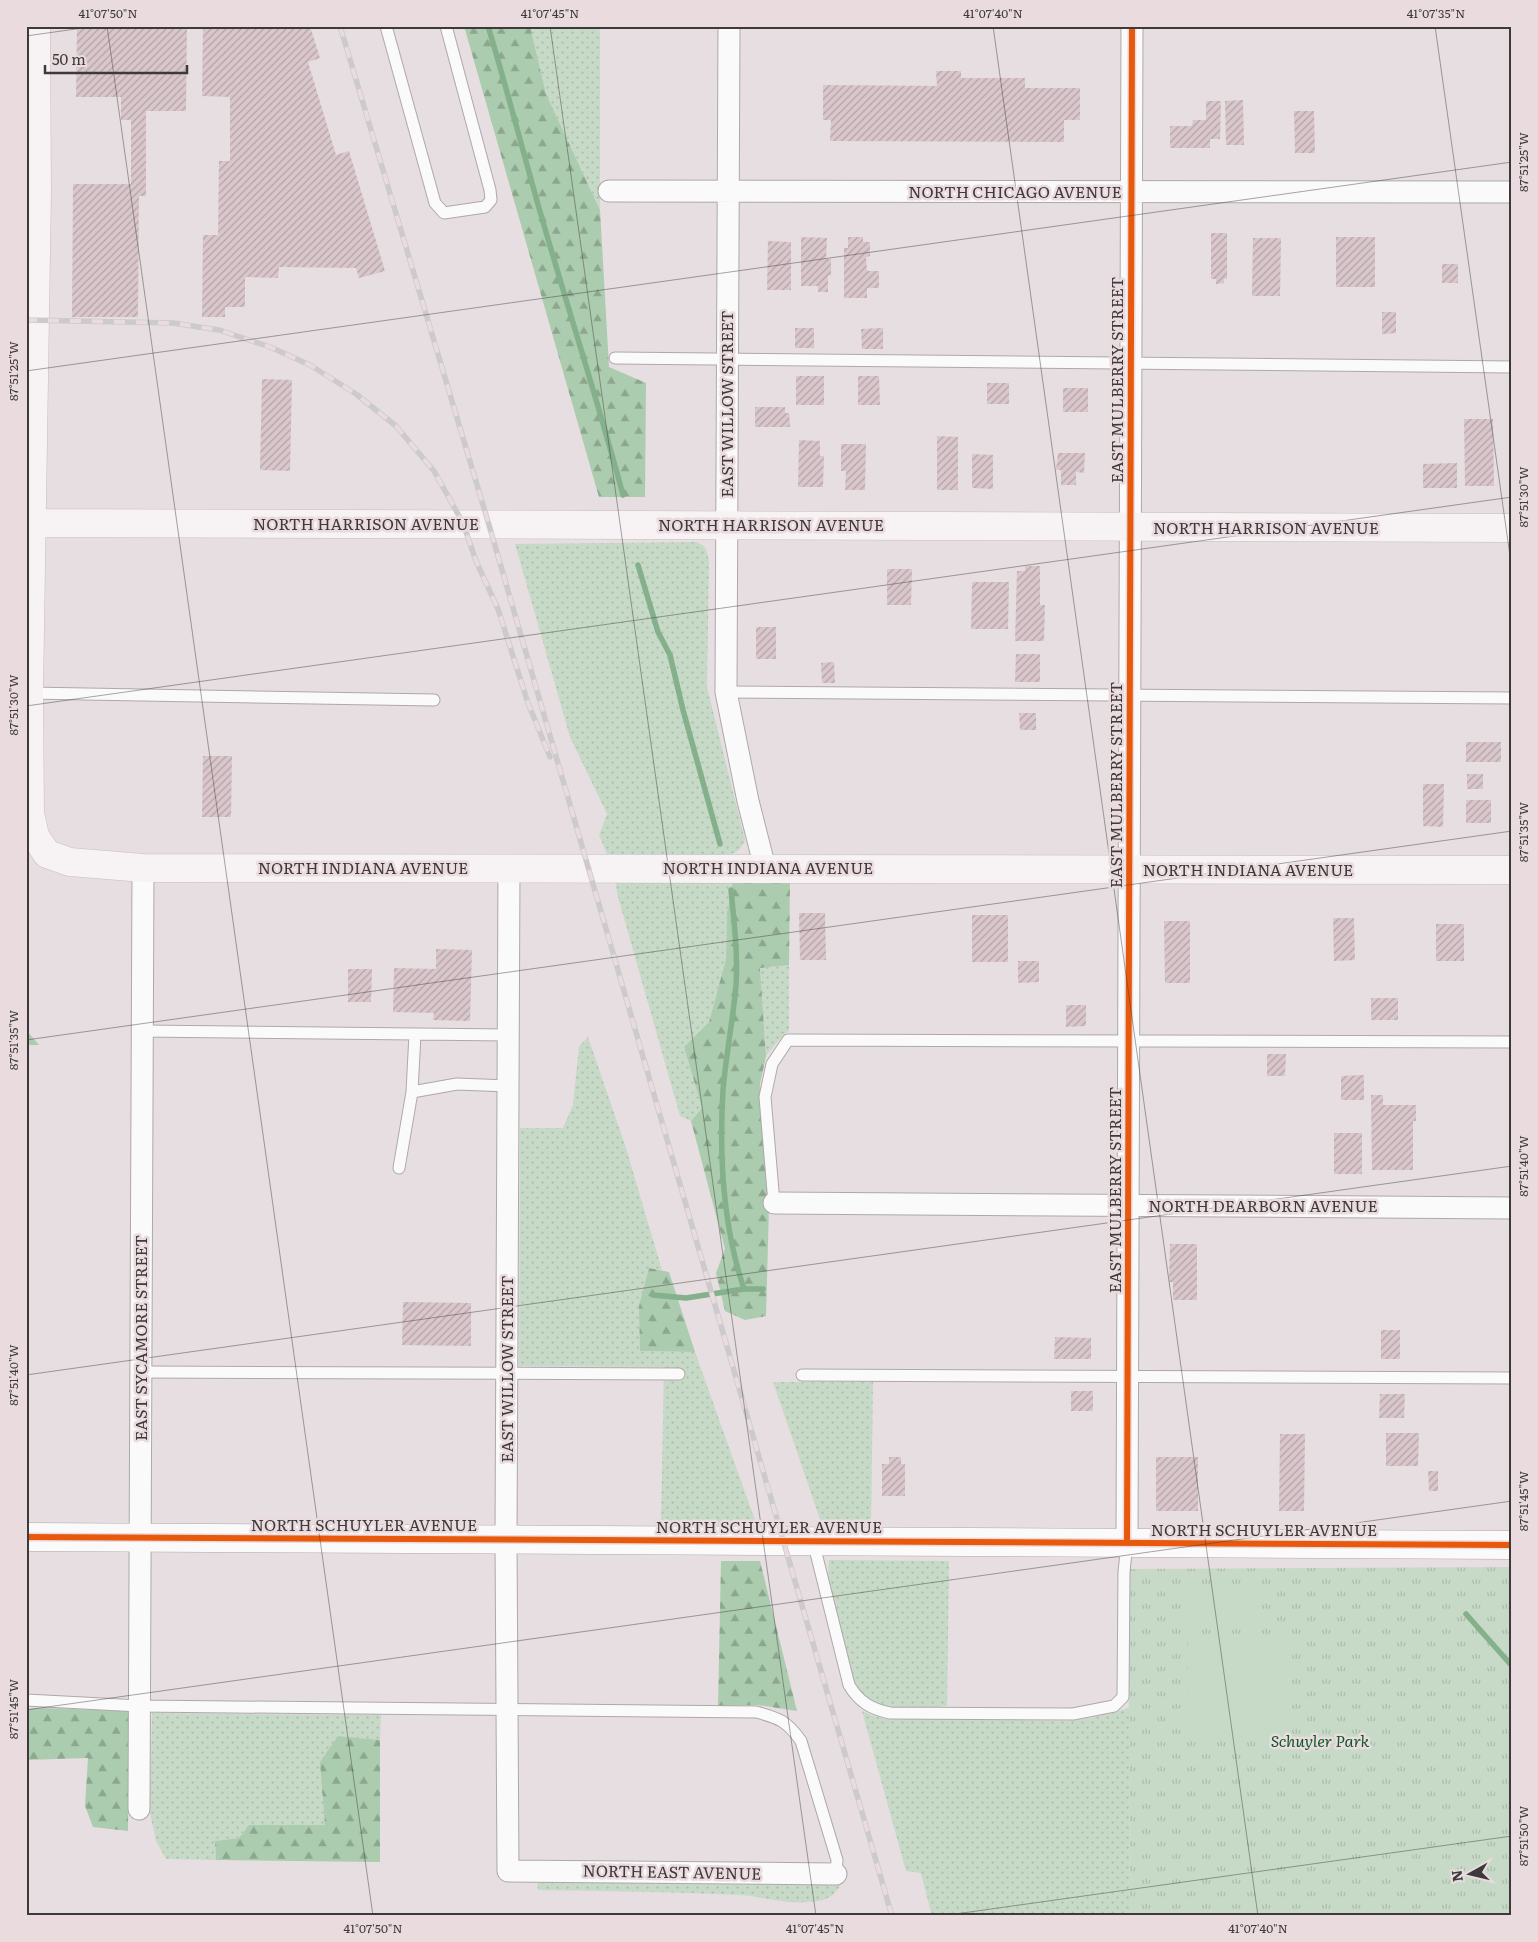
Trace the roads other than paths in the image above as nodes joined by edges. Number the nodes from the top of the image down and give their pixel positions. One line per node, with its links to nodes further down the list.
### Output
1 (36, 26): 8 (main road)
2 (386, 26): 3 (lane)
3 (446, 26)
4 (728, 26): 7 (street, EAST WILLOW STREET)
5 (1132, 26): 9 (street, EAST MULBERRY STREET)
6 (609, 191): 7 (street, NORTH CHICAGO AVENUE)
7 (728, 191): 9 (street, NORTH CHICAGO AVENUE); 12 (street, EAST WILLOW STREET)
8 (31, 192): 15 (main road)
9 (1131, 192): 10 (street, NORTH CHICAGO AVENUE); 13 (street, EAST MULBERRY STREET)
10 (1512, 192)
11 (614, 358): 12 (lane)
12 (728, 359): 13 (lane); 17 (street, EAST WILLOW STREET)
13 (1131, 364): 14 (lane); 18 (street, EAST MULBERRY STREET)
14 (1512, 367)
15 (30, 372): 16 (main road)
16 (31, 523): 17 (main road, NORTH HARRISON AVENUE); 21 (main road)
17 (727, 524): 18 (main road, NORTH HARRISON AVENUE); 20 (street, EAST WILLOW STREET)
18 (1130, 528): 19 (main road, NORTH HARRISON AVENUE); 22 (street, EAST MULBERRY STREET)
19 (1512, 528)
20 (726, 692): 22 (lane); 27 (street, EAST WILLOW STREET)
21 (29, 693): 24 (lane); 25 (main road, NORTH INDIANA AVENUE)
22 (1130, 695): 23 (lane); 28 (street, EAST MULBERRY STREET)
23 (1512, 698)
24 (434, 700)
25 (143, 868): 26 (main road, NORTH INDIANA AVENUE); 30 (street, EAST SYCAMORE STREET)
26 (509, 868): 27 (main road, NORTH INDIANA AVENUE); 32 (street, EAST WILLOW STREET)
27 (765, 868): 28 (main road, NORTH INDIANA AVENUE)
28 (1129, 869): 29 (main road, NORTH INDIANA AVENUE); 33 (street, EAST MULBERRY STREET)
29 (1512, 870)
30 (142, 1031): 31 (lane); 41 (street, EAST SYCAMORE STREET)
31 (415, 1034): 32 (lane); 36 (lane)
32 (508, 1035): 35 (street, EAST WILLOW STREET)
33 (1129, 1041): 34 (lane); 38 (lane); 39 (street, EAST MULBERRY STREET)
34 (1512, 1042)
35 (508, 1086): 36 (lane); 42 (street, EAST WILLOW STREET)
36 (412, 1092): 37 (lane)
37 (399, 1168)
38 (774, 1203): 39 (street, NORTH DEARBORN AVENUE)
39 (1128, 1205): 40 (street, NORTH DEARBORN AVENUE); 45 (street, EAST MULBERRY STREET)
40 (1512, 1208)
41 (141, 1372): 42 (lane); 48 (street, EAST SYCAMORE STREET)
42 (507, 1374): 43 (lane); 49 (street, EAST WILLOW STREET)
43 (679, 1374)
44 (802, 1375): 45 (lane)
45 (1128, 1376): 46 (lane); 51 (street, EAST MULBERRY STREET)
46 (1512, 1378)
47 (26, 1537): 48 (street, NORTH SCHUYLER AVENUE)
48 (140, 1538): 49 (street, NORTH SCHUYLER AVENUE); 54 (street, EAST SYCAMORE STREET)
49 (506, 1540): 50 (street, NORTH SCHUYLER AVENUE); 55 (street, EAST WILLOW STREET)
50 (813, 1542): 51 (street, NORTH SCHUYLER AVENUE); 51 (lane)
51 (1127, 1543): 52 (street, NORTH SCHUYLER AVENUE)
52 (1512, 1545)
53 (26, 1700): 54 (lane)
54 (140, 1706): 55 (lane); 56 (street, EAST SYCAMORE STREET)
55 (507, 1710): 57 (street, EAST WILLOW STREET); 58 (lane)
56 (139, 1809)
57 (508, 1871): 58 (street, NORTH EAST AVENUE)
58 (836, 1874)

